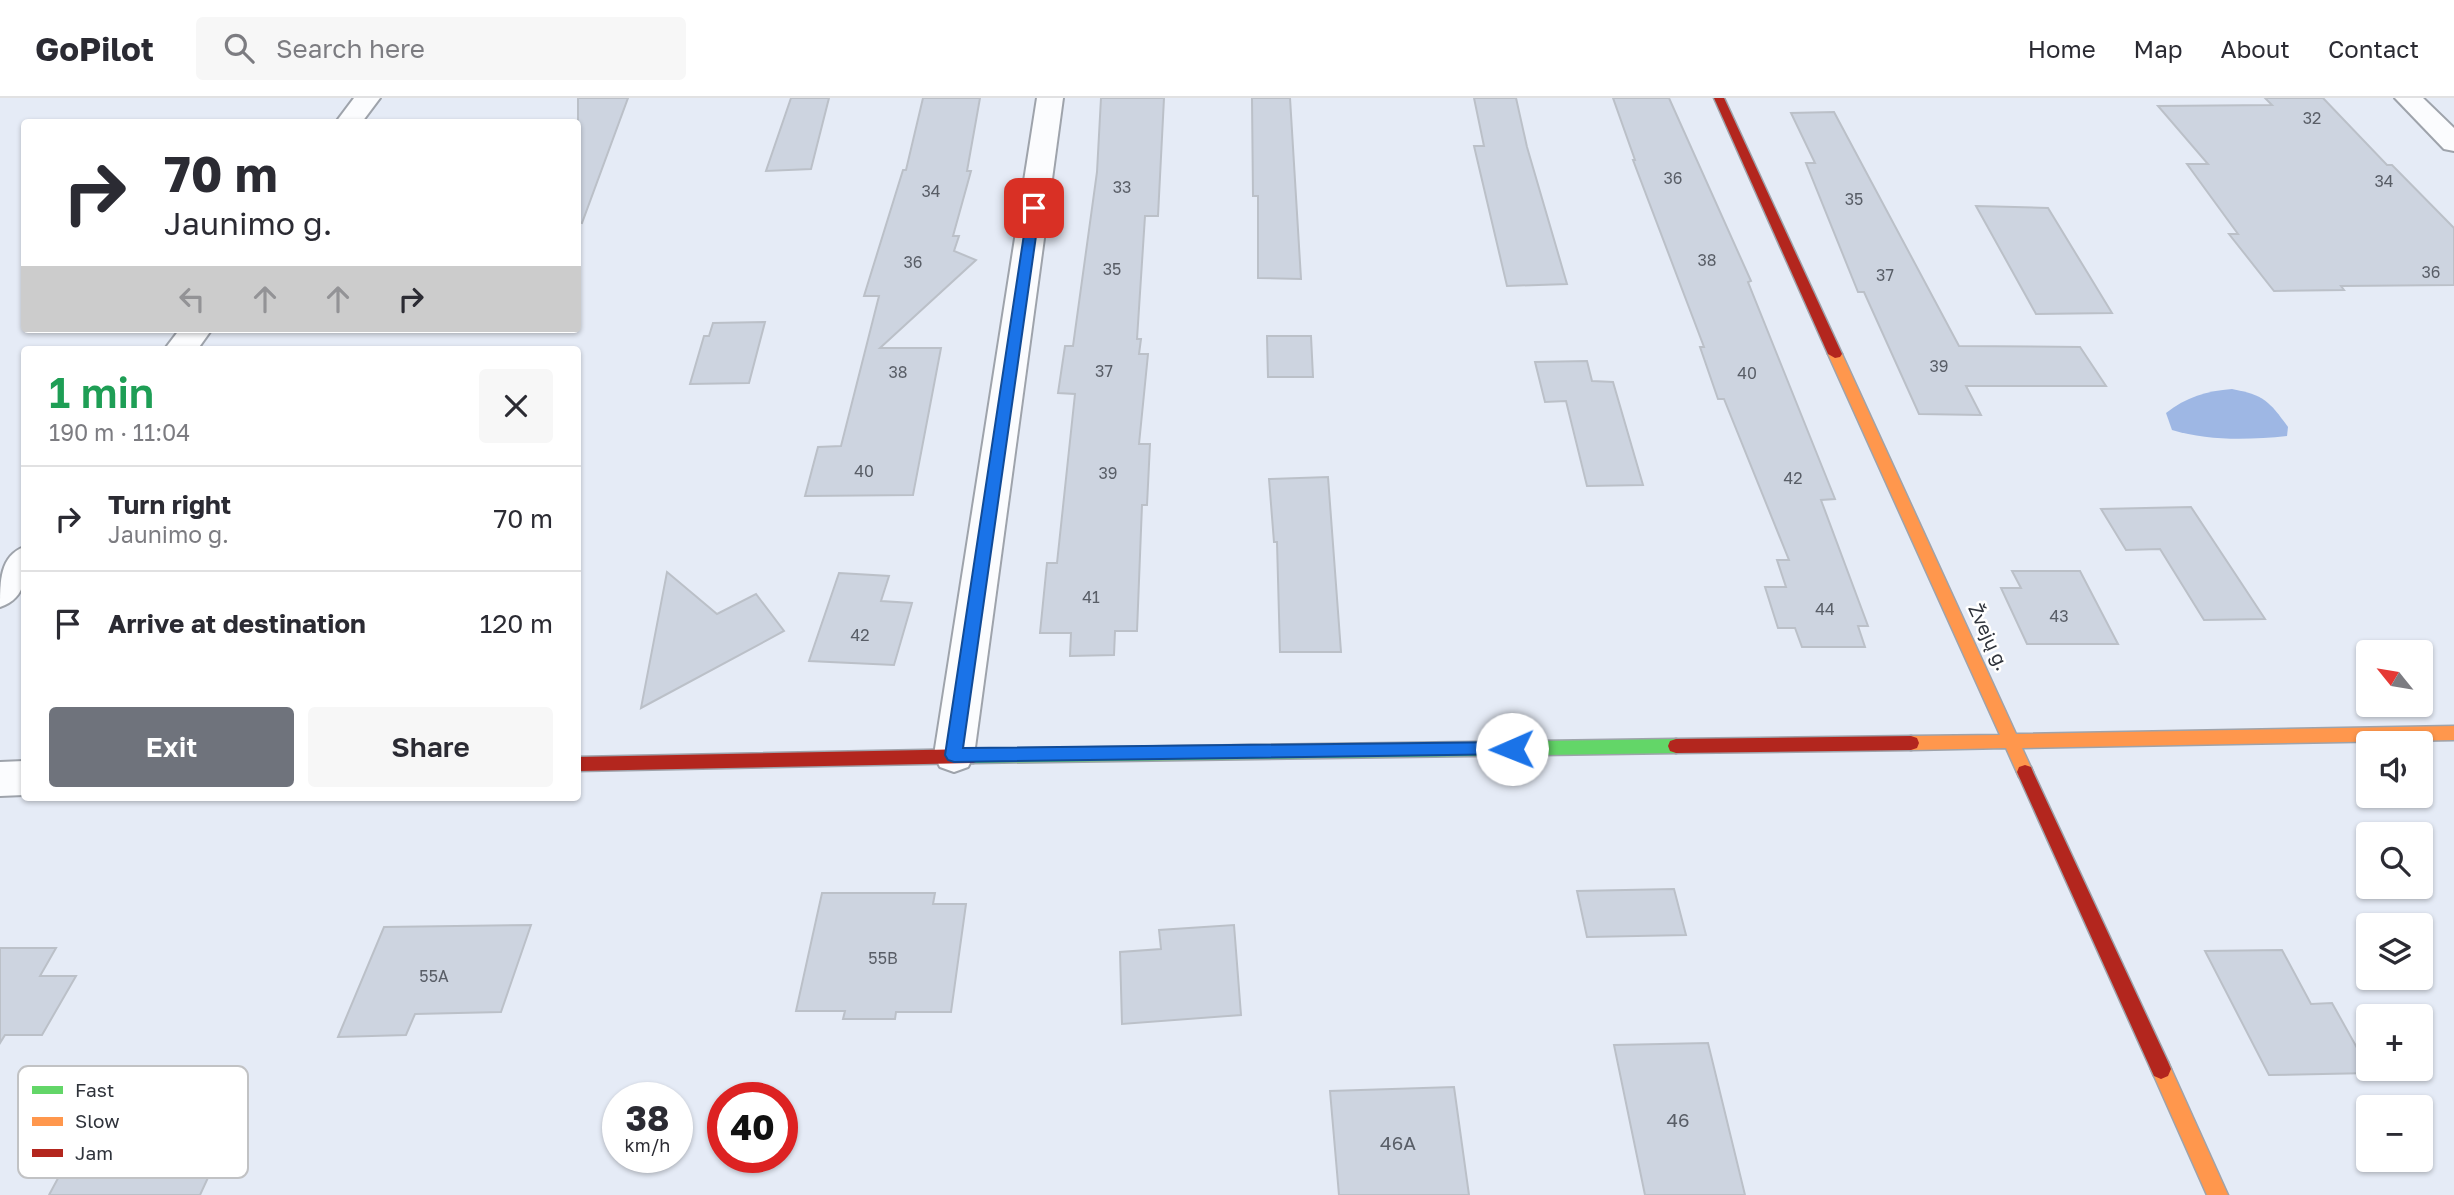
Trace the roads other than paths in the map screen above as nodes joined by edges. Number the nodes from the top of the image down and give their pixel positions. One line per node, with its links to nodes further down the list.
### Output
1 (367, 98): 5 (street)
2 (1050, 98): 11 (street)
3 (1719, 98): 10 (street, Žvejų g.)
4 (2408, 98): 6 (street)
5 (351, 119)
6 (2454, 143)
7 (21, 564): 8 (street)
8 (0, 593)
9 (2454, 733): 10 (street)
10 (2014, 743): 11 (street); 15 (street, Žvejų g.)
11 (954, 755): 12 (street)
12 (581, 764)
13 (21, 778): 14 (street)
14 (0, 779)
15 (2218, 1195)

